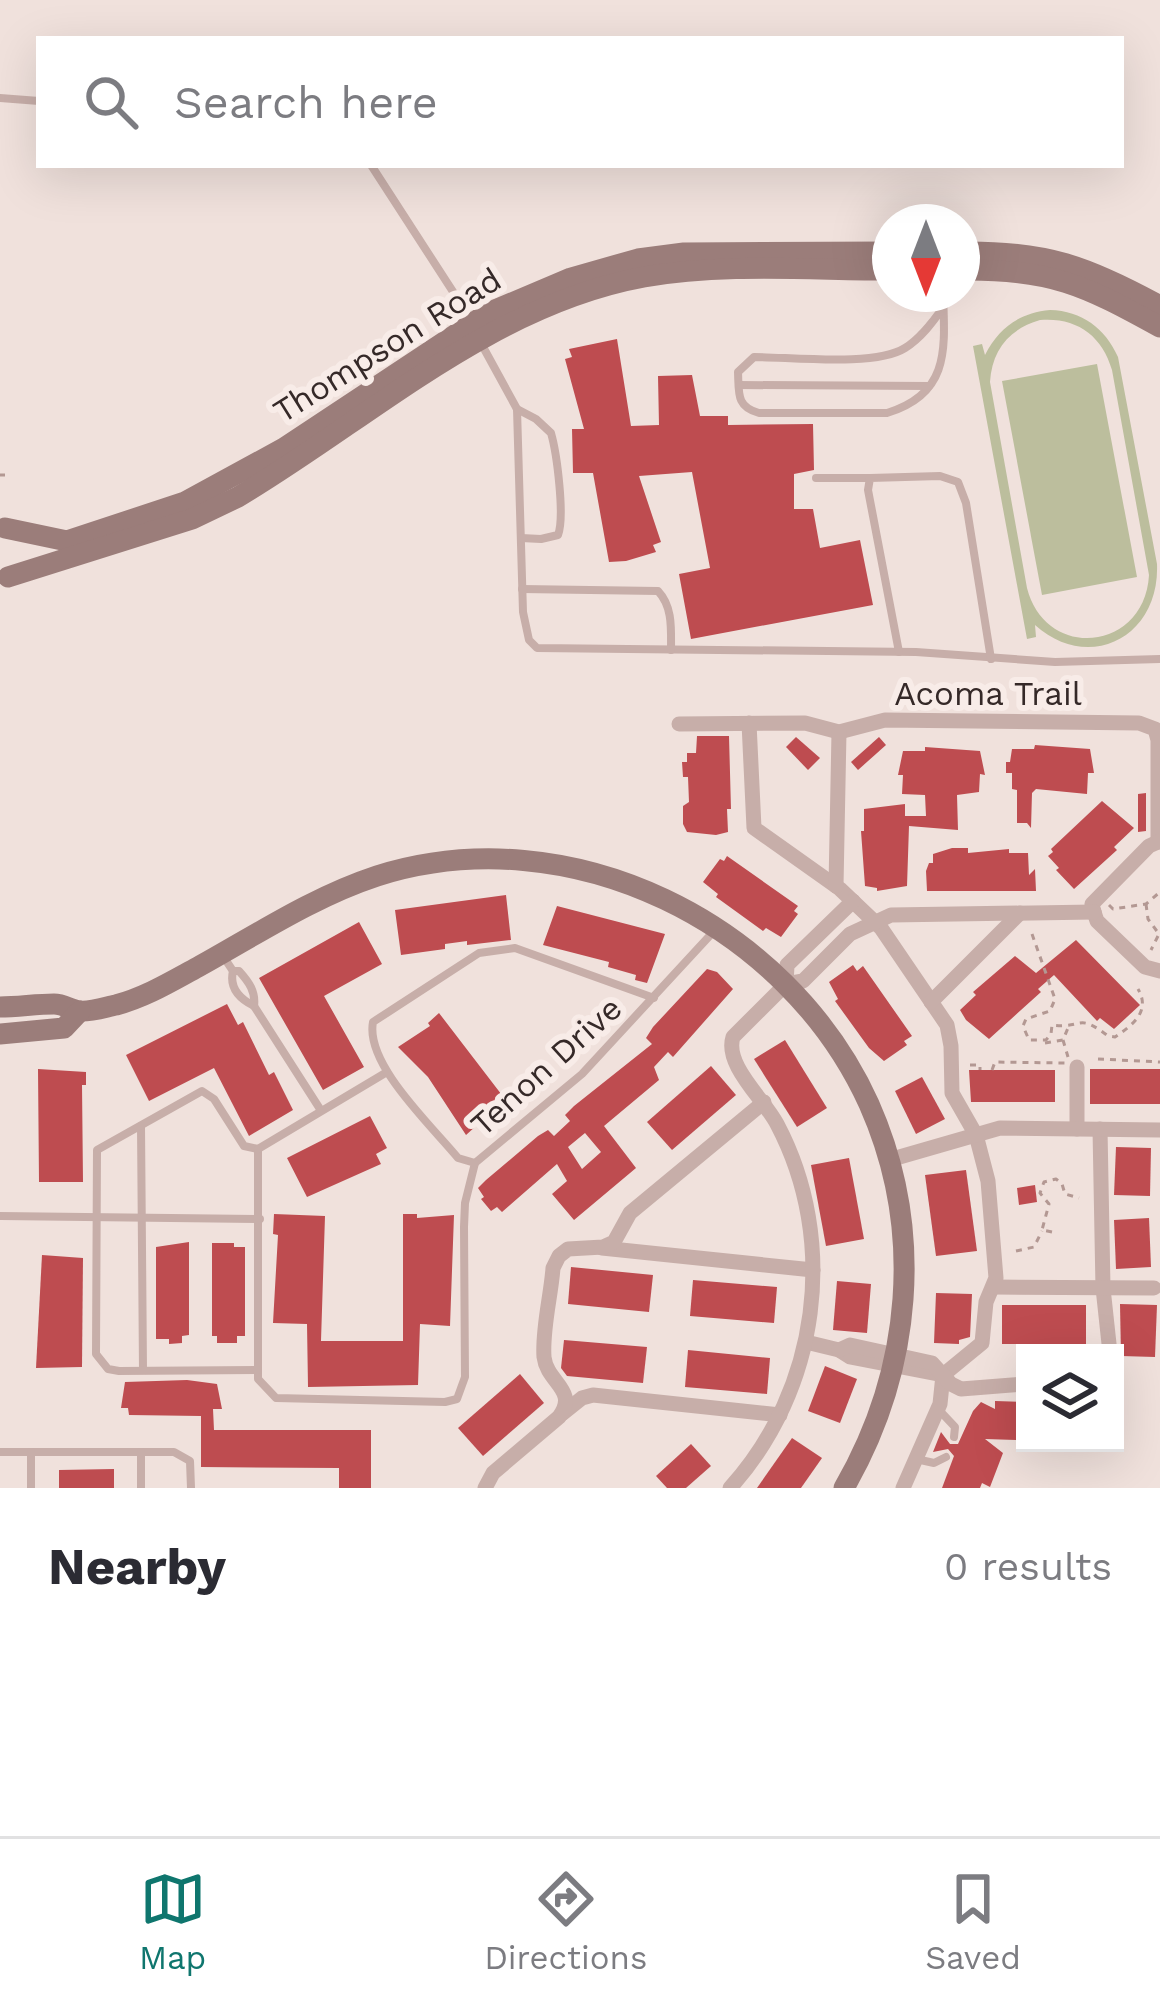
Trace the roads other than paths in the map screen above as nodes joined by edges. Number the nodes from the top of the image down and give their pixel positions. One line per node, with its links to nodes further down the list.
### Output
1 (2, 100): 2 (lane)
2 (36, 101)
3 (372, 168): 13 (lane)
4 (980, 252): 9 (street)
5 (872, 253): 6 (street, Thompson Road)
6 (709, 261): 7 (street, Thompson Road); 13 (street, Thompson Road)
7 (872, 269)
8 (980, 270): 12 (street)
9 (1160, 306)
10 (940, 312): 14 (lane)
11 (944, 312): 15 (lane)
12 (1160, 327)
13 (476, 332): 16 (lane); 19 (street, Thompson Road)
14 (739, 385): 15 (lane); 15 (lane)
15 (931, 386)
16 (517, 410): 21 (lane); 21 (lane)
17 (816, 478): 18 (lane)
18 (870, 478): 25 (lane); 26 (lane)
19 (188, 510): 20 (street, Thompson Road); 22 (street, Thompson Road)
20 (3, 525): 22 (street)
21 (521, 538): 23 (lane)
22 (4, 583)
23 (522, 589): 24 (lane); 24 (lane)
24 (671, 650): 25 (lane)
25 (899, 652): 26 (lane)
26 (991, 659): 27 (lane)
27 (1160, 659)
28 (749, 723): 29 (street, Acoma Trail); 30 (street, Acoma Trail); 32 (street)
29 (679, 724)
30 (839, 732): 31 (street, Acoma Trail); 32 (street)
31 (1159, 842): 34 (street)
32 (836, 886): 33 (street)
33 (853, 901): 36 (street); 37 (street)
34 (1100, 908): 35 (street); 41 (street)
35 (1020, 913): 36 (street); 44 (street)
36 (874, 921): 39 (street); 44 (street)
37 (827, 926): 39 (street); 42 (street)
38 (717, 927): 40 (street); 42 (street); 43 (lane, Tenon Drive)
39 (843, 941): 42 (street)
40 (227, 963): 46 (street); 51 (lane)
41 (1156, 965)
42 (787, 984): 50 (street); 58 (street)
43 (654, 998): 49 (lane); 59 (lane, Tenon Drive)
44 (931, 1002): 56 (street)
45 (0, 1007): 46 (street)
46 (80, 1011): 47 (street)
47 (0, 1034)
48 (1071, 1063): 53 (street)
49 (387, 1072): 51 (lane); 59 (lane)
50 (764, 1102): 64 (street); 65 (street)
51 (320, 1109): 57 (lane)
52 (141, 1125): 57 (lane); 61 (lane); 62 (lane)
53 (1077, 1129): 54 (street); 56 (street)
54 (1100, 1129): 55 (street); 67 (street)
55 (1160, 1130)
56 (976, 1135): 58 (street); 66 (street)
57 (258, 1149): 63 (lane)
58 (889, 1160): 71 (street)
59 (475, 1163): 73 (lane, Tenon Drive)
60 (0, 1216): 61 (lane)
61 (97, 1217): 62 (lane); 72 (lane)
62 (141, 1218): 63 (lane); 72 (lane)
63 (260, 1219): 73 (lane)
64 (597, 1247): 65 (street); 78 (street)
65 (813, 1270): 69 (street)
66 (994, 1287): 67 (street); 74 (street)
67 (1103, 1288): 68 (street); 70 (street)
68 (1154, 1288)
69 (806, 1342): 71 (street); 77 (street)
70 (1109, 1344)
71 (896, 1362): 74 (street); 90 (street)
72 (143, 1370): 73 (lane)
73 (258, 1370)
74 (943, 1375): 75 (street); 76 (street)
75 (1016, 1385)
76 (938, 1409): 79 (lane); 84 (street)
77 (780, 1415): 78 (street); 89 (street)
78 (559, 1417): 88 (street)
79 (954, 1437)
80 (0, 1452): 81 (lane)
81 (31, 1452): 82 (lane); 85 (lane)
82 (141, 1452): 86 (lane); 87 (lane)
83 (946, 1456): 84 (lane)
84 (916, 1459): 91 (street)
85 (31, 1488)
86 (141, 1488)
87 (190, 1488)
88 (485, 1488)
89 (730, 1488)
90 (844, 1488)
91 (904, 1488)

